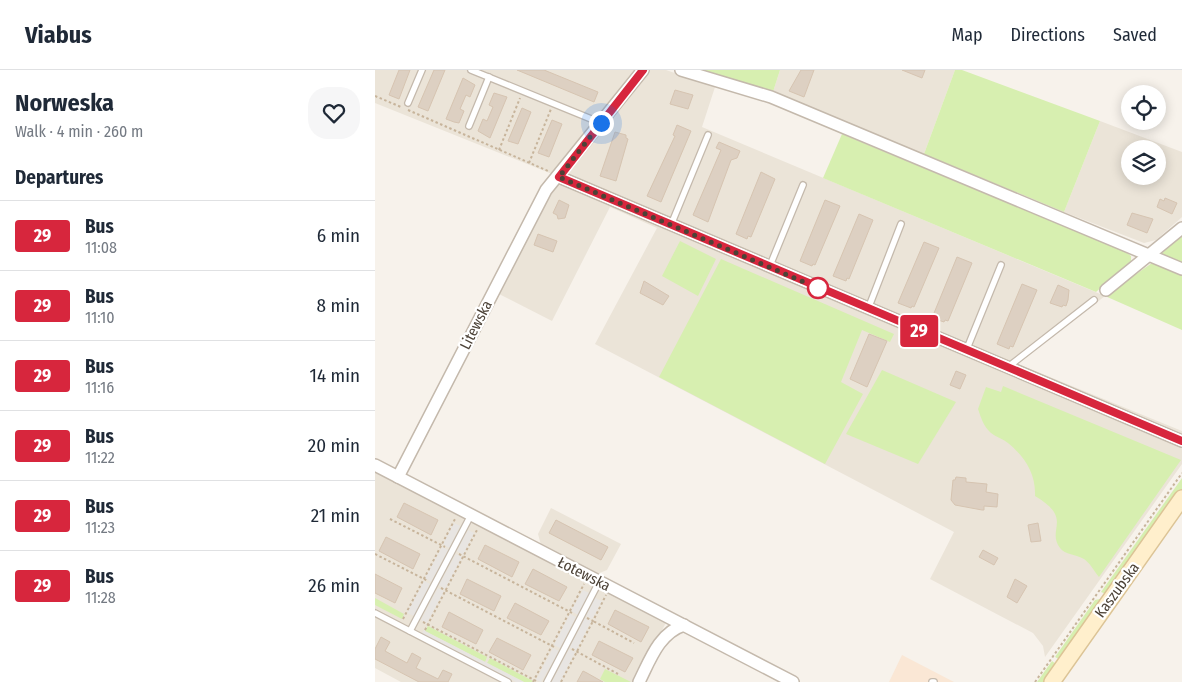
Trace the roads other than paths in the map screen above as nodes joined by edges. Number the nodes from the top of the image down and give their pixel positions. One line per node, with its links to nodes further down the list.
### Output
1 (422, 70): 6 (lane)
2 (471, 70): 5 (lane)
3 (643, 70): 7 (street, Litewska)
4 (681, 70): 15 (street)
5 (489, 77): 7 (lane); 8 (lane)
6 (409, 103)
7 (601, 123): 10 (street, Litewska)
8 (469, 126)
9 (708, 136): 13 (lane)
10 (556, 175): 13 (street); 26 (street, Litewska)
11 (803, 185): 17 (lane)
12 (901, 224): 21 (lane)
13 (671, 225): 17 (street)
14 (1182, 228): 15 (street)
15 (1149, 257): 18 (street); 19 (street)
16 (1001, 265): 22 (lane)
17 (769, 268): 21 (street)
18 (1182, 269)
19 (1106, 290)
20 (1094, 300): 23 (lane)
21 (868, 309): 22 (street)
22 (967, 351): 23 (street)
23 (1006, 368): 24 (street)
24 (1182, 441)
25 (375, 465): 26 (street, Łotewska)
26 (398, 477): 28 (street, Łotewska)
27 (1182, 498): 37 (main road, Kaszubska)
28 (471, 515): 29 (street, Łotewska); 32 (lane)
29 (599, 582): 31 (street, Łotewska); 34 (lane)
30 (375, 613): 32 (lane)
31 (684, 625): 35 (street); 36 (street, Łotewska)
32 (410, 631): 33 (lane)
33 (508, 682)
34 (547, 682)
35 (639, 682)
36 (793, 682)
37 (1052, 682)

